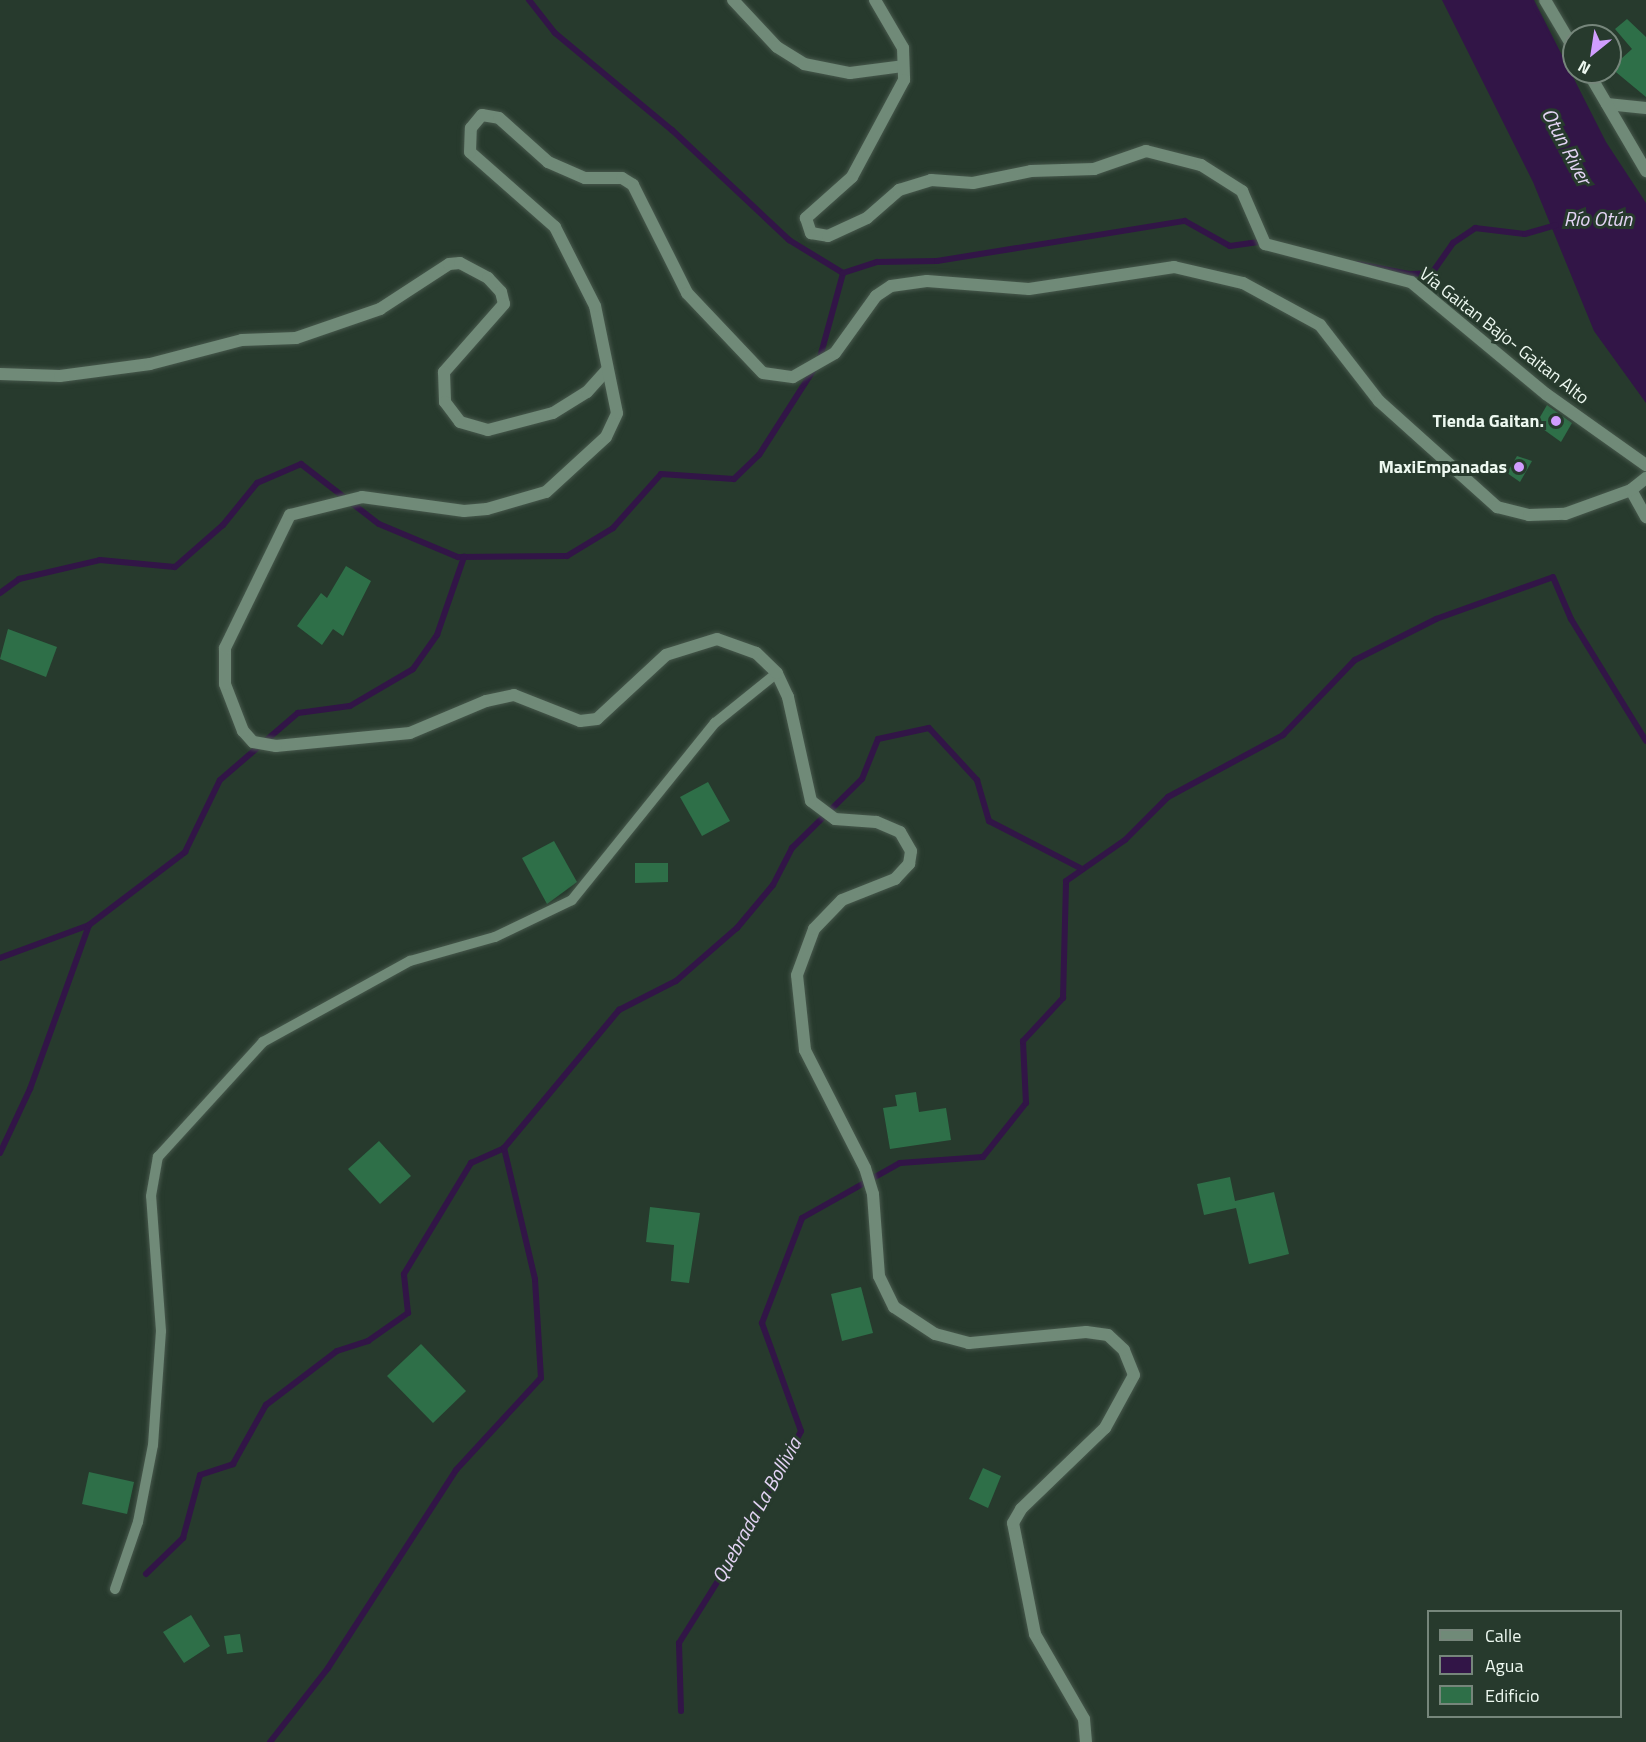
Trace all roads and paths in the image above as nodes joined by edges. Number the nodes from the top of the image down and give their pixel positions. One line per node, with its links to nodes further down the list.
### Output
1 (733, 0): 5 (street)
2 (875, 0): 5 (street, Vía Gaitan Bajo- Gaitan Alto)
3 (1545, 0): 4 (street)
4 (1562, 29)
5 (903, 66): 12 (street, Vía Gaitan Bajo- Gaitan Alto)
6 (1595, 84): 7 (street)
7 (1607, 104): 8 (street); 9 (street)
8 (1646, 108)
9 (1646, 171)
10 (606, 371): 11 (street); 14 (street); 16 (street)
11 (0, 374)
12 (1646, 465)
13 (1646, 478): 14 (street)
14 (1631, 490): 15 (street)
15 (1646, 517)
16 (777, 673): 17 (lane); 18 (street)
17 (115, 1589)
18 (1086, 1742)

